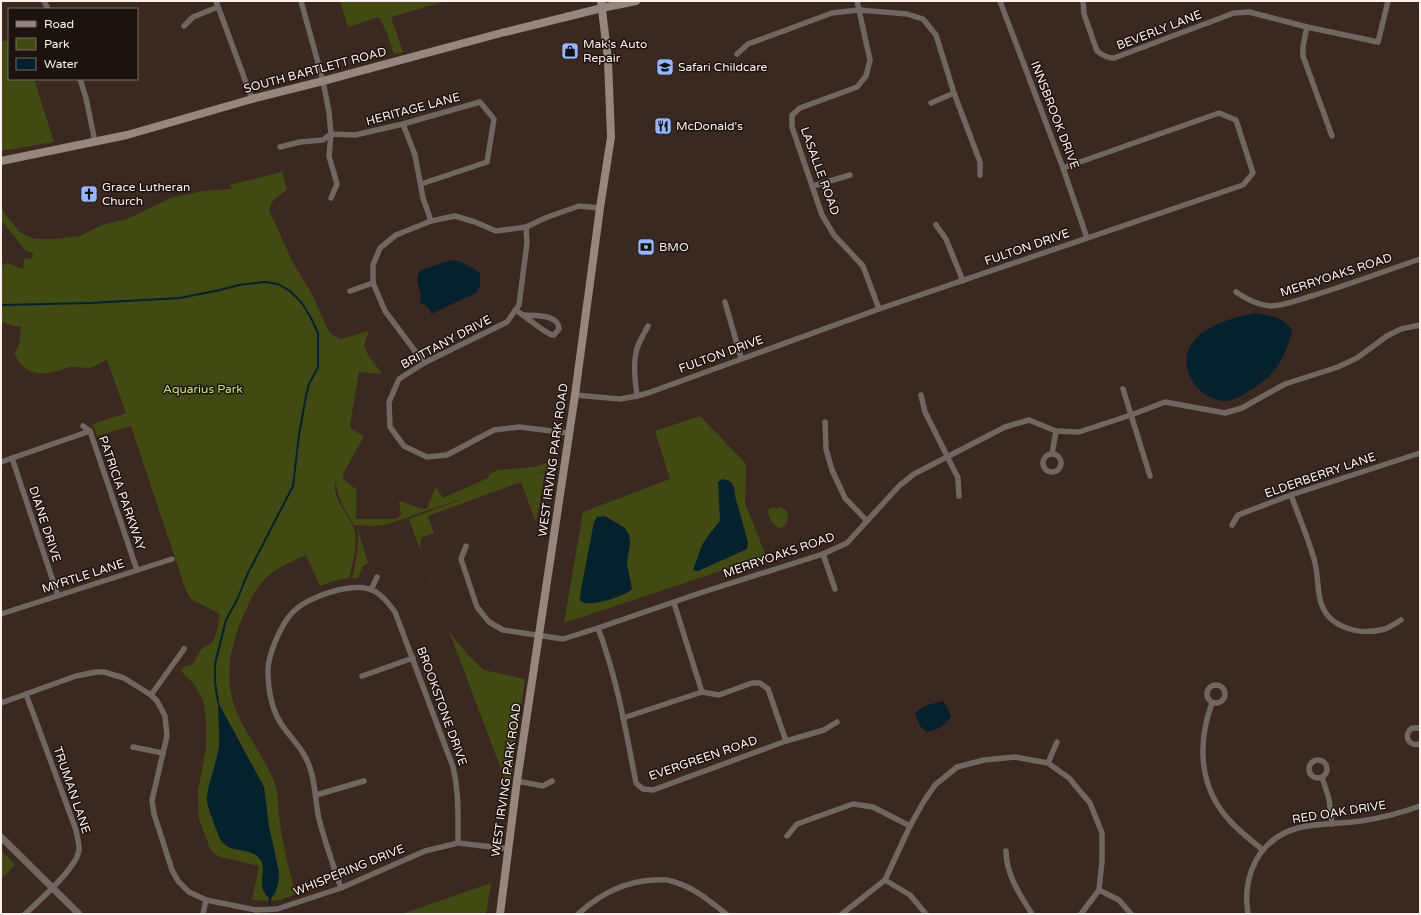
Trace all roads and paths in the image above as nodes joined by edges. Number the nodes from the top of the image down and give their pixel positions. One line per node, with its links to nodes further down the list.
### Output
1 (301, 1): 14 (street)
2 (636, 1): 8 (main road, SOUTH BARTLETT ROAD)
3 (857, 1): 9 (street, LASALLE ROAD)
4 (1000, 1): 24 (street, INNSBROOK DRIVE)
5 (1083, 1): 11 (street, BEVERLY LANE)
6 (1388, 1): 11 (street, BEVERLY LANE)
7 (217, 4): 10 (street); 16 (street)
8 (601, 4): 14 (main road, SOUTH BARTLETT ROAD); 30 (main road, WEST IRVING PARK ROAD)
9 (859, 10): 12 (street); 15 (street); 28 (street, LASALLE ROAD)
10 (184, 26)
11 (1307, 27): 20 (street)
12 (737, 54)
13 (80, 80): 21 (street)
14 (323, 82): 16 (main road, SOUTH BARTLETT ROAD); 19 (street)
15 (954, 93): 17 (street); 25 (street)
16 (252, 99): 21 (main road, SOUTH BARTLETT ROAD)
17 (931, 103)
18 (403, 124): 19 (street, HERITAGE LANE); 27 (street); 27 (street, HERITAGE LANE)
19 (331, 134): 22 (street); 29 (street)
20 (1332, 136)
21 (95, 142): 23 (main road, SOUTH BARTLETT ROAD)
22 (280, 147)
23 (1, 161)
24 (1063, 168): 34 (street, INNSBROOK DRIVE); 34 (street, FULTON DRIVE)
25 (980, 175)
26 (850, 176): 28 (street)
27 (420, 184): 31 (street)
28 (813, 186): 41 (street, LASALLE ROAD)
29 (331, 198)
30 (600, 208): 33 (street); 49 (main road, WEST IRVING PARK ROAD)
31 (431, 221): 33 (street); 37 (street)
32 (936, 225): 36 (street)
33 (526, 227): 42 (street, BRITTANY DRIVE)
34 (1087, 238): 36 (street, FULTON DRIVE)
35 (1420, 259): 39 (street, MERRYOAKS ROAD)
36 (963, 281): 41 (street, FULTON DRIVE)
37 (373, 283): 38 (street); 47 (street)
38 (350, 291)
39 (1236, 292)
40 (725, 302): 46 (street)
41 (879, 308): 46 (street, FULTON DRIVE)
42 (515, 310): 43 (street); 47 (street, BRITTANY DRIVE)
43 (524, 315): 43 (street)
44 (1420, 325): 52 (street, MERRYOAKS ROAD)
45 (648, 326): 51 (street)
46 (741, 358): 51 (street, FULTON DRIVE)
47 (424, 363): 57 (street, BRITTANY DRIVE)
48 (1122, 389): 52 (street)
49 (575, 394): 51 (street, FULTON DRIVE); 57 (main road, WEST IRVING PARK ROAD)
50 (921, 395): 60 (street)
51 (637, 396)
52 (1131, 415): 56 (street, MERRYOAKS ROAD); 63 (street)
53 (825, 422): 66 (street)
54 (83, 426): 55 (street, PATRICIA PARKWAY)
55 (90, 431): 61 (street); 71 (street, PATRICIA PARKWAY)
56 (1056, 431): 59 (street); 60 (street, MERRYOAKS ROAD)
57 (569, 433): 80 (main road, WEST IRVING PARK ROAD)
58 (1420, 453): 65 (street, ELDERBERRY LANE)
59 (1052, 454)
60 (948, 456): 64 (street); 66 (street, MERRYOAKS ROAD)
61 (12, 458): 62 (street); 75 (street, DIANE DRIVE)
62 (1, 462)
63 (1150, 476)
64 (959, 496)
65 (1291, 496): 67 (street, ELDERBERRY LANE); 78 (street)
66 (867, 521): 69 (street, MERRYOAKS ROAD)
67 (1232, 525)
68 (466, 546): 80 (street, MERRYOAKS ROAD)
69 (823, 554): 73 (street); 76 (street, MERRYOAKS ROAD)
70 (172, 559): 71 (street, MYRTLE LANE)
71 (137, 570): 75 (street, MYRTLE LANE)
72 (377, 577): 74 (street)
73 (836, 589)
74 (371, 590): 82 (street, BROOKSTONE DRIVE); 102 (street)
75 (58, 596): 77 (street, MYRTLE LANE)
76 (674, 603): 79 (street, MERRYOAKS ROAD); 84 (street)
77 (1, 614)
78 (1401, 620)
79 (598, 628): 80 (street, MERRYOAKS ROAD); 89 (street, EVERGREEN ROAD)
80 (539, 636): 100 (main road, WEST IRVING PARK ROAD)
81 (184, 649): 86 (street)
82 (413, 658): 83 (street); 108 (street, BROOKSTONE DRIVE)
83 (362, 676)
84 (702, 692): 89 (street); 92 (street)
85 (26, 694): 86 (street, WHISPERING DRIVE); 87 (street, WHISPERING DRIVE); 113 (street, TRUMAN LANE)
86 (151, 695): 96 (street, WHISPERING DRIVE)
87 (1, 703)
88 (1212, 703): 110 (street)
89 (623, 718): 92 (street, EVERGREEN ROAD)
90 (837, 722): 92 (street, EVERGREEN ROAD)
91 (1420, 728): 94 (street)
92 (786, 741)
93 (1057, 742): 97 (street)
94 (1420, 745)
95 (133, 747): 96 (street)
96 (163, 753): 116 (street, WHISPERING DRIVE)
97 (1048, 763): 105 (street); 115 (street)
98 (1322, 777): 104 (street)
99 (364, 781): 102 (street)
100 (517, 781): 101 (street); 109 (main road, WEST IRVING PARK ROAD)
101 (552, 781)
102 (316, 795): 114 (street)
103 (1420, 806): 104 (street, RED OAK DRIVE)
104 (1332, 824): 110 (street, RED OAK DRIVE)
105 (910, 826): 106 (street); 112 (street)
106 (787, 836)
107 (1, 838): 113 (street)
108 (458, 844): 109 (street, WHISPERING DRIVE); 114 (street, WHISPERING DRIVE)
109 (509, 849): 120 (main road, WEST IRVING PARK ROAD)
110 (1263, 850): 128 (street, RED OAK DRIVE)
111 (1006, 851): 125 (street)
112 (885, 880): 123 (street); 124 (street)
113 (52, 888): 117 (street, TRUMAN LANE); 118 (street)
114 (341, 888): 116 (street, WHISPERING DRIVE)
115 (1099, 890): 126 (street); 127 (street)
116 (206, 900): 119 (street)
117 (25, 914)
118 (79, 914)
119 (203, 914)
120 (500, 914)
121 (578, 914): 122 (street)
122 (726, 914)
123 (842, 914)
124 (926, 914)
125 (1032, 914)
126 (1081, 914)
127 (1131, 914)
128 (1248, 914)

